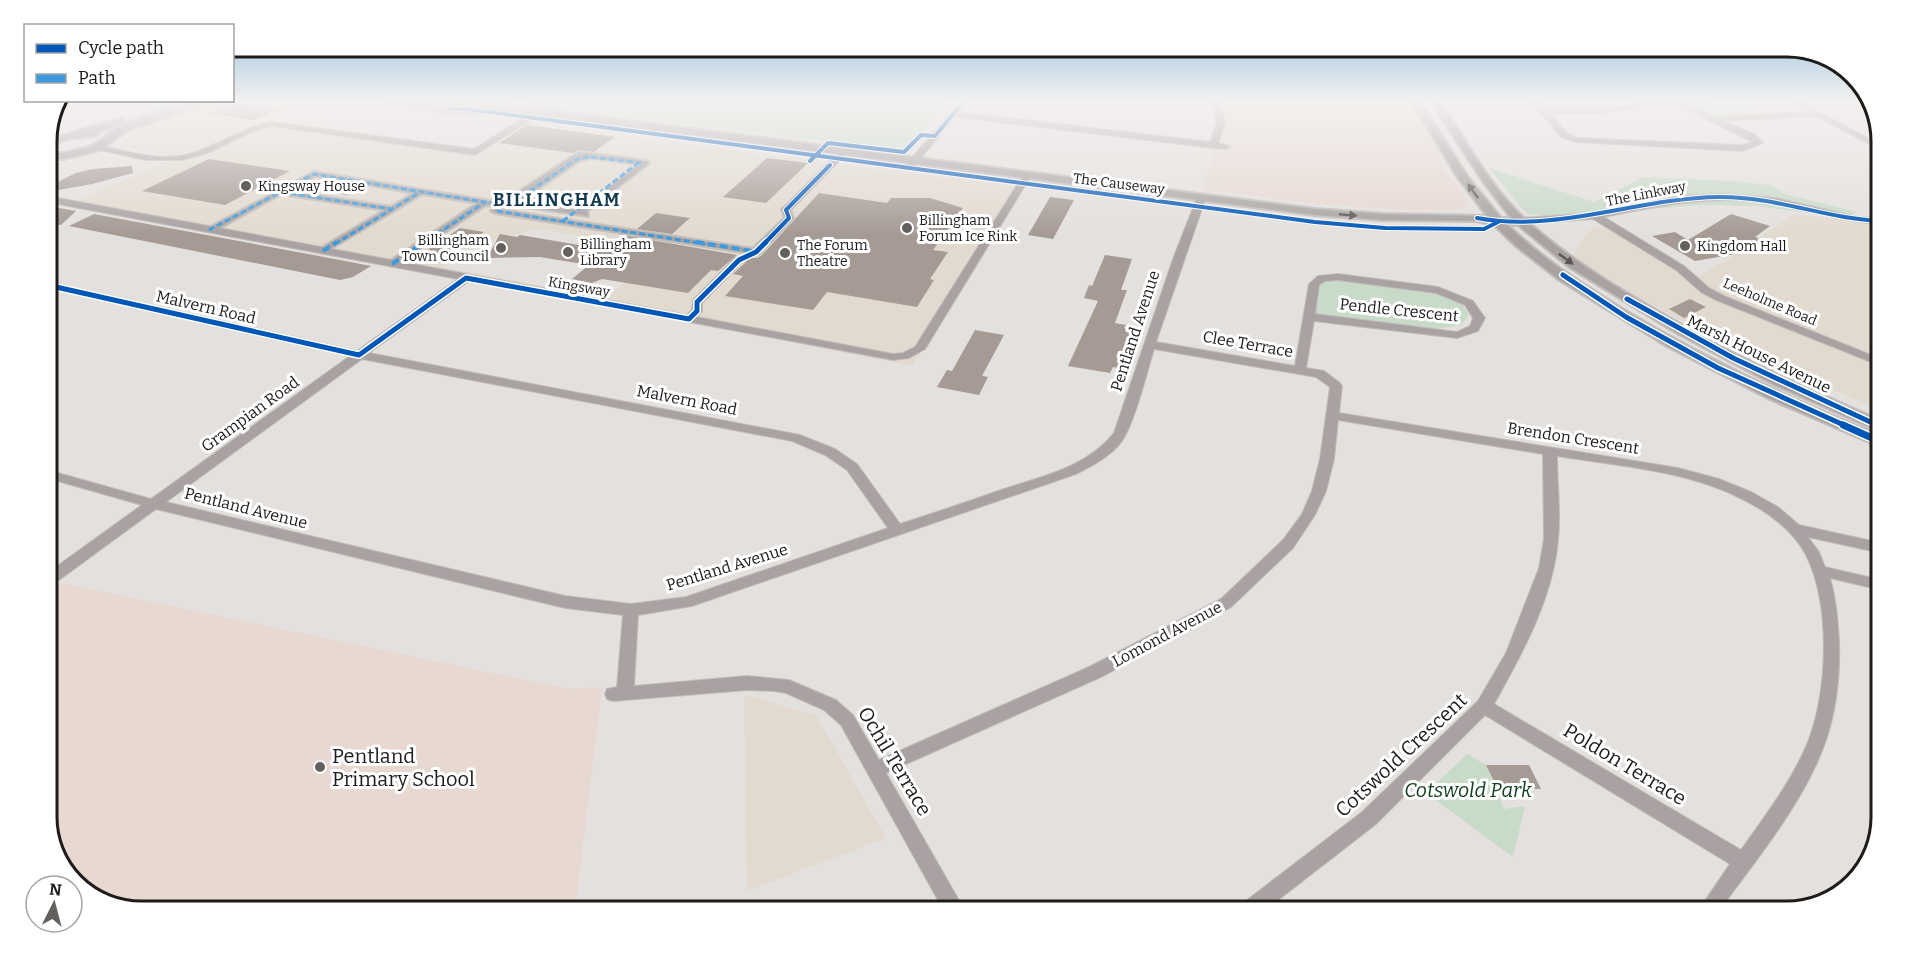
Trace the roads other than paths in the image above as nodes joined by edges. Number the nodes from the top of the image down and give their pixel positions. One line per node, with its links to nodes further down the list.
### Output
1 (100, 146): 14 (street)
2 (214, 146): 14 (street)
3 (429, 146): 4 (street)
4 (485, 146)
5 (732, 146): 17 (street, The Causeway)
6 (803, 146): 15 (street, The Causeway)
7 (926, 146): 18 (street)
8 (1222, 146): 9 (street)
9 (1226, 146)
10 (1445, 146): 36 (street, Marsh House Avenue, one-way to 10)
11 (1465, 146): 34 (street, Marsh House Avenue)
12 (1690, 146): 13 (street)
13 (1750, 146)
14 (96, 148): 16 (street)
15 (845, 151): 17 (street); 18 (street, The Causeway)
16 (57, 155)
17 (836, 160): 18 (street, The Causeway); 30 (street)
18 (911, 164): 19 (street, The Causeway)
19 (1025, 179): 25 (street, The Causeway); 45 (street, Kingsway)
20 (362, 183): 21 (street); 22 (street); 23 (street)
21 (281, 192): 29 (street); 37 (street)
22 (346, 192)
23 (420, 192): 26 (street); 29 (street)
24 (57, 201): 37 (street, Kingsway)
25 (1199, 201): 36 (street, The Causeway); 46 (street, Pentland Avenue)
26 (485, 202): 27 (street); 28 (street)
27 (510, 204): 31 (street); 31 (street)
28 (477, 208): 33 (street); 41 (street)
29 (391, 209): 38 (street)
30 (786, 210): 39 (street)
31 (574, 212): 33 (street)
32 (1595, 216): 34 (street, The Linkway); 35 (street, The Linkway); 48 (street, Leeholme Road)
33 (563, 221): 39 (street)
34 (1522, 221): 36 (street, The Causeway); 51 (street, Marsh House Avenue, one-way to 51)
35 (1871, 221)
36 (1498, 222): 51 (street, Marsh House Avenue)
37 (209, 230): 38 (street, Kingsway)
38 (323, 251): 41 (street, Kingsway)
39 (756, 252): 40 (street)
40 (739, 260): 45 (street)
41 (392, 264): 42 (street, Kingsway)
42 (466, 278): 45 (street, Kingsway); 47 (street, Grampian Road)
43 (57, 287): 47 (street, Malvern Road)
44 (1309, 317): 44 (street, Pendle Crescent); 49 (street, Pendle Crescent)
45 (689, 319)
46 (1151, 345): 49 (street, Clee Terrace); 59 (street, Pentland Avenue)
47 (359, 355): 57 (street, Grampian Road); 59 (street, Malvern Road)
48 (1871, 359)
49 (1300, 370): 50 (street, Clee Terrace)
50 (1336, 386): 52 (street, Lomond Avenue)
51 (1788, 393): 53 (street, Marsh House Avenue); 54 (street, Marsh House Avenue)
52 (1334, 416): 55 (street, Brendon Crescent); 66 (street, Lomond Avenue)
53 (1871, 423)
54 (1871, 437)
55 (1550, 452): 58 (street, Brendon Crescent); 65 (street, Cotswold Crescent)
56 (57, 477): 57 (street, Pentland Avenue)
57 (154, 504): 62 (street, Grampian Road); 64 (street, Pentland Avenue)
58 (1795, 529): 60 (street, Brendon Crescent); 61 (street, Brendon Crescent)
59 (897, 530): 64 (street, Pentland Avenue)
60 (1871, 546)
61 (1821, 571): 63 (street); 67 (street, Brendon Crescent)
62 (57, 574)
63 (1871, 583)
64 (631, 610): 66 (street, Ochil Terrace)
65 (1485, 706): 67 (street, Poldon Terrace); 69 (street, Cotswold Crescent)
66 (877, 769): 68 (street, Ochil Terrace)
67 (1742, 861): 70 (street, Brendon Crescent)
68 (949, 901)
69 (1263, 901)
70 (1715, 901)

